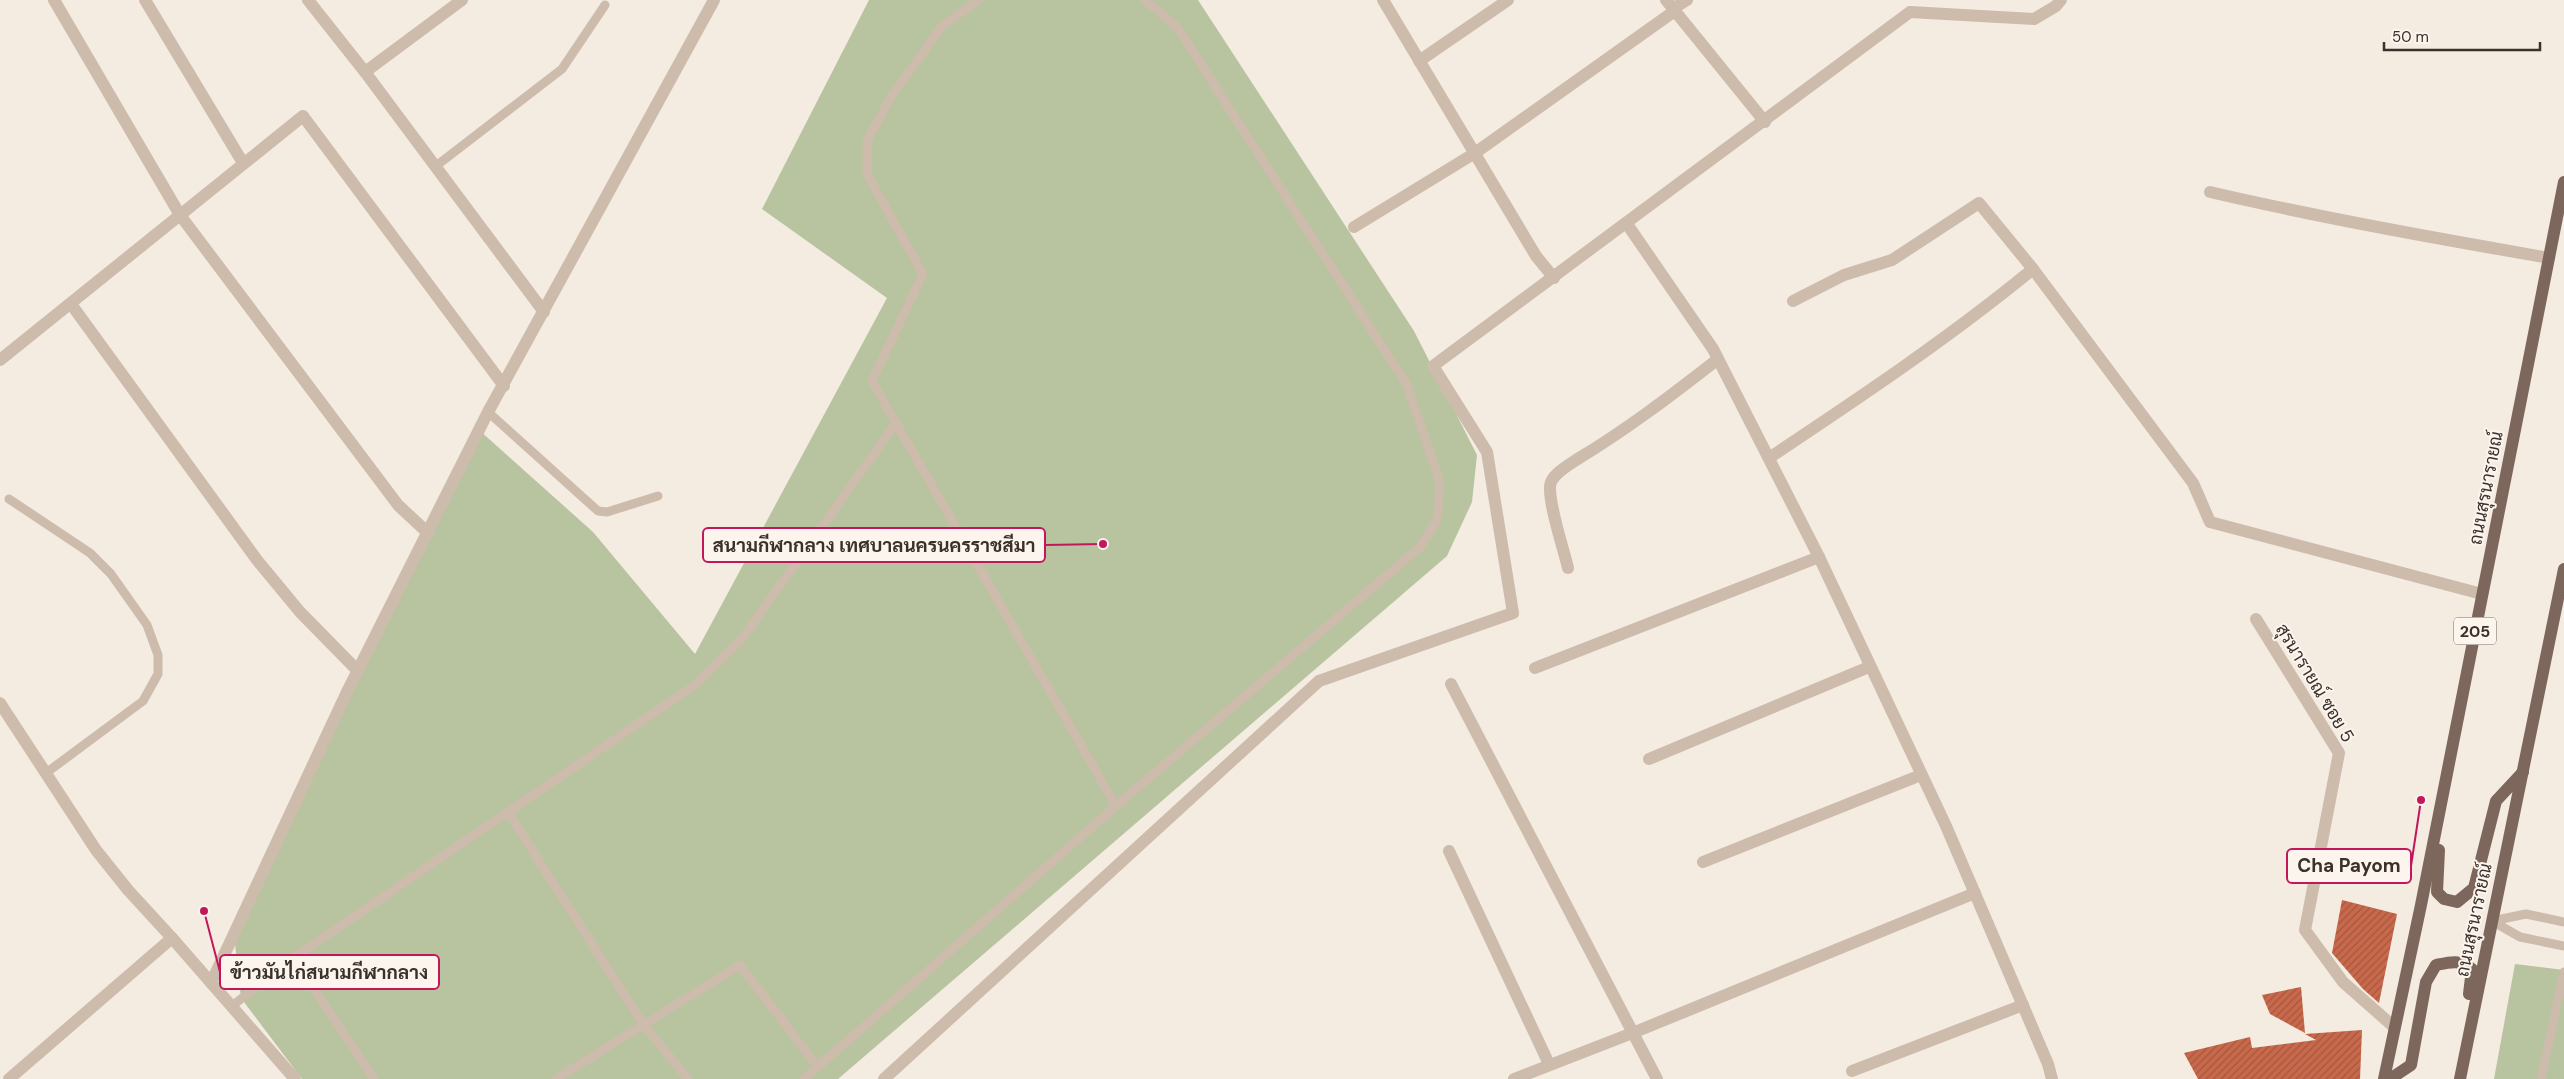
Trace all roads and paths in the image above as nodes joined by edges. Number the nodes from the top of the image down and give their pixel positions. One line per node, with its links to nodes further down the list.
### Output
1 (54, 0): 24 (street)
2 (146, 0): 20 (street)
3 (308, 0): 17 (street)
4 (462, 0): 17 (street)
5 (714, 0): 32 (street)
6 (979, 0): 37 (lane)
7 (1145, 0): 57 (lane)
8 (1383, 0): 16 (street)
9 (1508, 0): 16 (street)
10 (1686, 0): 14 (street)
11 (2040, 0): 15 (street)
12 (2061, 0): 15 (street)
13 (605, 5): 21 (lane)
14 (1672, 6): 18 (street); 19 (street)
15 (2048, 11): 18 (street)
16 (1419, 61): 19 (street)
17 (365, 72): 21 (street)
18 (1765, 122): 25 (street)
19 (1475, 153): 26 (street); 29 (street)
20 (243, 162): 24 (street); 35 (street)
21 (436, 166): 32 (street)
22 (2564, 182): 27 (main road, ถนนสุรนารายณ์ / 205)
23 (2210, 192): 27 (street)
24 (180, 215): 31 (street); 41 (street)
25 (1627, 224): 29 (street); 33 (street)
26 (1354, 227)
27 (2549, 258): 45 (main road, ถนนสุรนารายณ์ / 205)
28 (2033, 269): 30 (street); 38 (street); 45 (street)
29 (1554, 278): 84 (street)
30 (1793, 301)
31 (71, 304): 34 (street); 49 (street)
32 (544, 312): 35 (street)
33 (1718, 359): 38 (street); 43 (street)
34 (0, 360)
35 (504, 386): 36 (street)
36 (488, 412): 39 (lane); 41 (street)
37 (896, 423): 57 (lane); 58 (lane)
38 (1769, 458): 42 (street)
39 (658, 496)
40 (9, 499): 54 (lane)
41 (428, 533): 49 (street)
42 (1819, 557): 47 (street); 48 (street)
43 (1568, 568)
44 (2564, 568): 53 (main road, ถนนสุรนารายณ์)
45 (2482, 594): 56 (main road, ถนนสุรนารายณ์ / 205)
46 (2256, 619): 72 (street, สุรนารายณ์ ซอย 5)
47 (1869, 667): 52 (street); 55 (street)
48 (1535, 668)
49 (358, 671): 68 (street)
50 (1451, 684): 73 (street)
51 (0, 703): 54 (street)
52 (1649, 759)
53 (2523, 772): 56 (main road, ถนนสุรนารายณ์); 62 (main road, ถนนสุรนารายณ์)
54 (46, 773): 64 (street)
55 (1921, 775): 60 (street); 61 (street)
56 (2442, 801): 72 (main road, ถนนสุรนารายณ์ / 205)
57 (1116, 806): 75 (lane)
58 (508, 812): 66 (lane); 71 (lane)
59 (1449, 851): 74 (street)
60 (1703, 862)
61 (1975, 893): 69 (street); 73 (street)
62 (2492, 921): 63 (lane); 65 (lane); 78 (main road, ถนนสุรนารายณ์)
63 (2564, 922)
64 (172, 938): 68 (street); 79 (street)
65 (2564, 946)
66 (293, 958): 70 (lane); 80 (lane)
67 (2564, 972): 90 (lane)
68 (211, 982): 70 (street)
69 (2023, 1005): 76 (street); 87 (street)
70 (232, 1006): 77 (street)
71 (643, 1024): 75 (lane); 81 (lane); 82 (lane)
72 (2394, 1027): 88 (main road, ถนนสุรนารายณ์ / 205)
73 (1635, 1032): 74 (street); 86 (street)
74 (1549, 1064): 85 (street)
75 (817, 1066): 83 (lane)
76 (1852, 1071)
77 (291, 1078)
78 (2460, 1078): 89 (main road, ถนนสุรนารายณ์)
79 (9, 1079)
80 (374, 1079)
81 (556, 1079)
82 (688, 1079)
83 (804, 1079)
84 (884, 1079)
85 (1514, 1079)
86 (1658, 1079)
87 (2052, 1079)
88 (2384, 1079)
89 (2390, 1079)
90 (2541, 1079)

